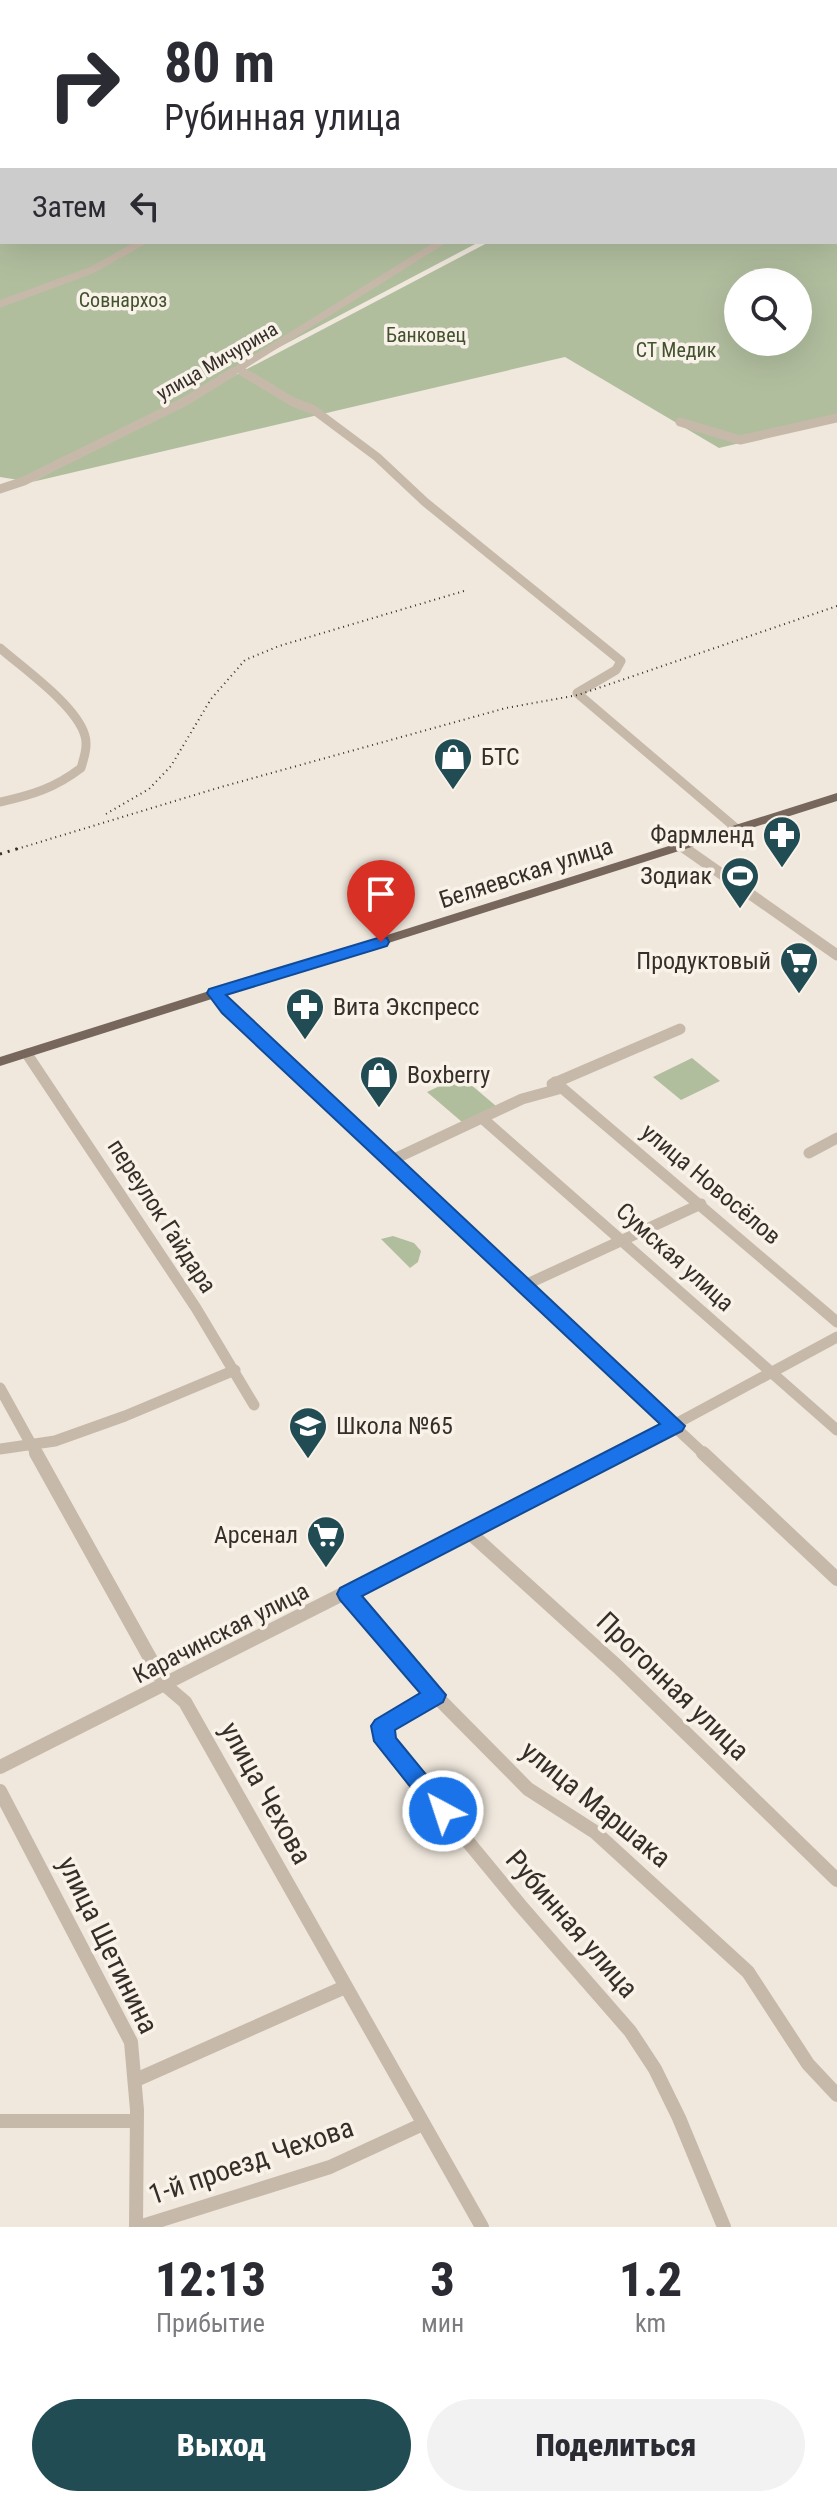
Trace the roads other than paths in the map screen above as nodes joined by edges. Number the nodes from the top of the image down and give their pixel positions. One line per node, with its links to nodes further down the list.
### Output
1 (138, 244): 3 (street)
2 (438, 244): 4 (street, улица Мичурина)
3 (0, 304)
4 (239, 369): 7 (street, улица Мичурина); 11 (street)
5 (837, 418): 6 (street)
6 (680, 422)
7 (0, 489)
8 (0, 648): 10 (street)
9 (837, 797): 11 (main road, Беляевская улица)
10 (1, 801)
11 (737, 829): 12 (main road, Беляевская улица)
12 (683, 847): 13 (street); 14 (main road, Беляевская улица)
13 (837, 955)
14 (215, 993): 16 (main road, Беляевская улица); 22 (street)
15 (680, 1029): 18 (street)
16 (27, 1054): 17 (main road, Беляевская улица); 28 (street, переулок Гайдара)
17 (0, 1062)
18 (554, 1087): 19 (street); 23 (street, улица Новосёлов)
19 (482, 1118): 22 (street); 24 (street, Сумская улица)
20 (837, 1138): 21 (street)
21 (809, 1153)
22 (390, 1161): 25 (street)
23 (701, 1204): 24 (street); 26 (street, улица Новосёлов)
24 (622, 1239): 25 (street); 29 (street, Сумская улица)
25 (525, 1285): 32 (street)
26 (837, 1322)
27 (837, 1337): 29 (street, Карачинская улица)
28 (235, 1370): 31 (street, переулок Гайдара); 34 (street)
29 (771, 1373): 32 (street, Карачинская улица); 33 (street, Сумская улица)
30 (0, 1388): 34 (street, улица Чехова)
31 (254, 1405)
32 (675, 1426): 36 (street, Карачинская улица); 37 (street)
33 (837, 1430)
34 (30, 1444): 35 (street); 39 (street, улица Чехова)
35 (0, 1449)
36 (469, 1532): 38 (street, Карачинская улица); 43 (street, Прогонная улица)
37 (837, 1579)
38 (348, 1594): 39 (street, Карачинская улица); 40 (street, улица Маршака)
39 (165, 1685): 41 (street, Карачинская улица); 44 (street, улица Чехова)
40 (435, 1695): 46 (street, улица Маршака); 52 (street, Рубинная улица)
41 (0, 1767)
42 (0, 1791): 45 (street, улица Щетинина)
43 (837, 1880)
44 (345, 1987): 45 (street); 49 (street, улица Чехова)
45 (138, 2079): 48 (street, улица Щетинина)
46 (837, 2095)
47 (0, 2121): 48 (street)
48 (135, 2121): 50 (street, улица Щетинина)
49 (423, 2124): 50 (street, 1-й проезд Чехова); 51 (street, улица Чехова)
50 (138, 2227)
51 (482, 2227)
52 (724, 2227)

